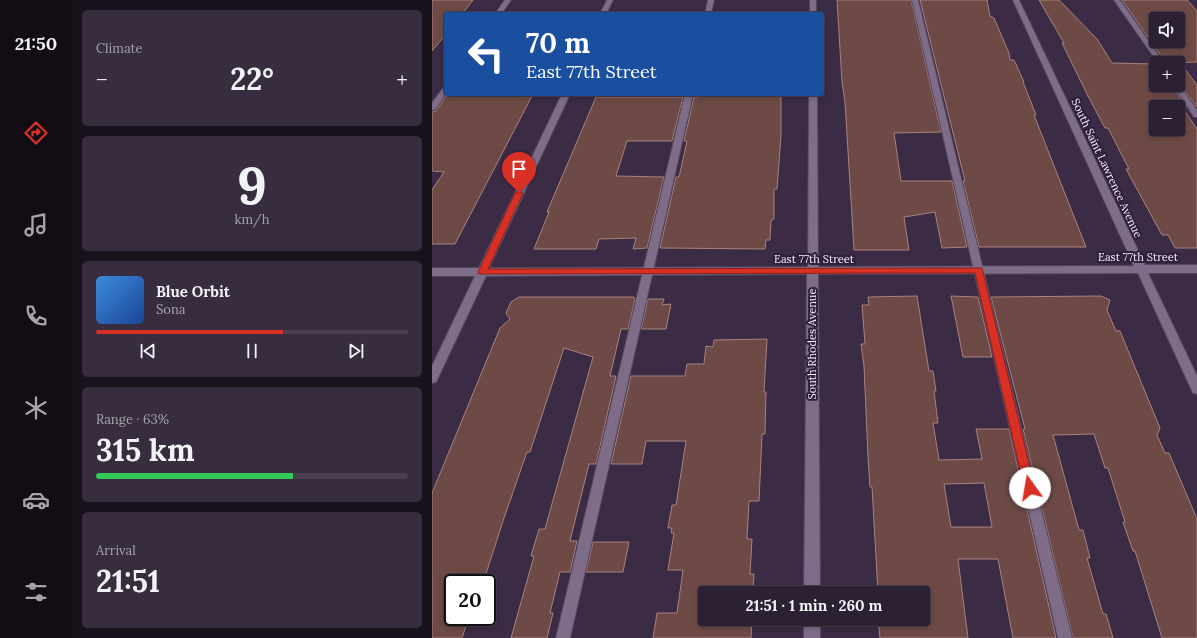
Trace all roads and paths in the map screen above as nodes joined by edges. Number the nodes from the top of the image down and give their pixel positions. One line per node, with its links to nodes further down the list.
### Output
1 (508, 0): 8 (lane)
2 (610, 0): 9 (street)
3 (711, 0): 10 (lane)
4 (813, 0): 11 (street)
5 (915, 0): 23 (lane)
6 (1016, 0): 20 (street, South Saint Lawrence Avenue)
7 (1117, 0): 12 (lane)
8 (499, 12)
9 (604, 12)
10 (708, 12)
11 (813, 12)
12 (1156, 56)
13 (444, 91): 18 (lane)
14 (1181, 92): 19 (lane)
15 (565, 96): 26 (street)
16 (689, 96): 24 (lane)
17 (813, 96): 22 (street, South Rhodes Avenue)
18 (432, 108)
19 (1197, 115)
20 (1141, 269): 21 (street, East 77th Street); 23 (street, East 77th Street); 28 (street, South Saint Lawrence Avenue)
21 (1197, 269)
22 (813, 270): 23 (street, East 77th Street); 24 (street, East 77th Street); 29 (street, South Rhodes Avenue)
23 (979, 270): 33 (lane)
24 (648, 271): 26 (street, East 77th Street); 31 (lane)
25 (432, 272): 26 (street, East 77th Street)
26 (482, 272): 27 (street)
27 (432, 378)
28 (1197, 389)
29 (812, 586)
30 (812, 626): 32 (street)
31 (563, 638)
32 (812, 638)
33 (1065, 638)

